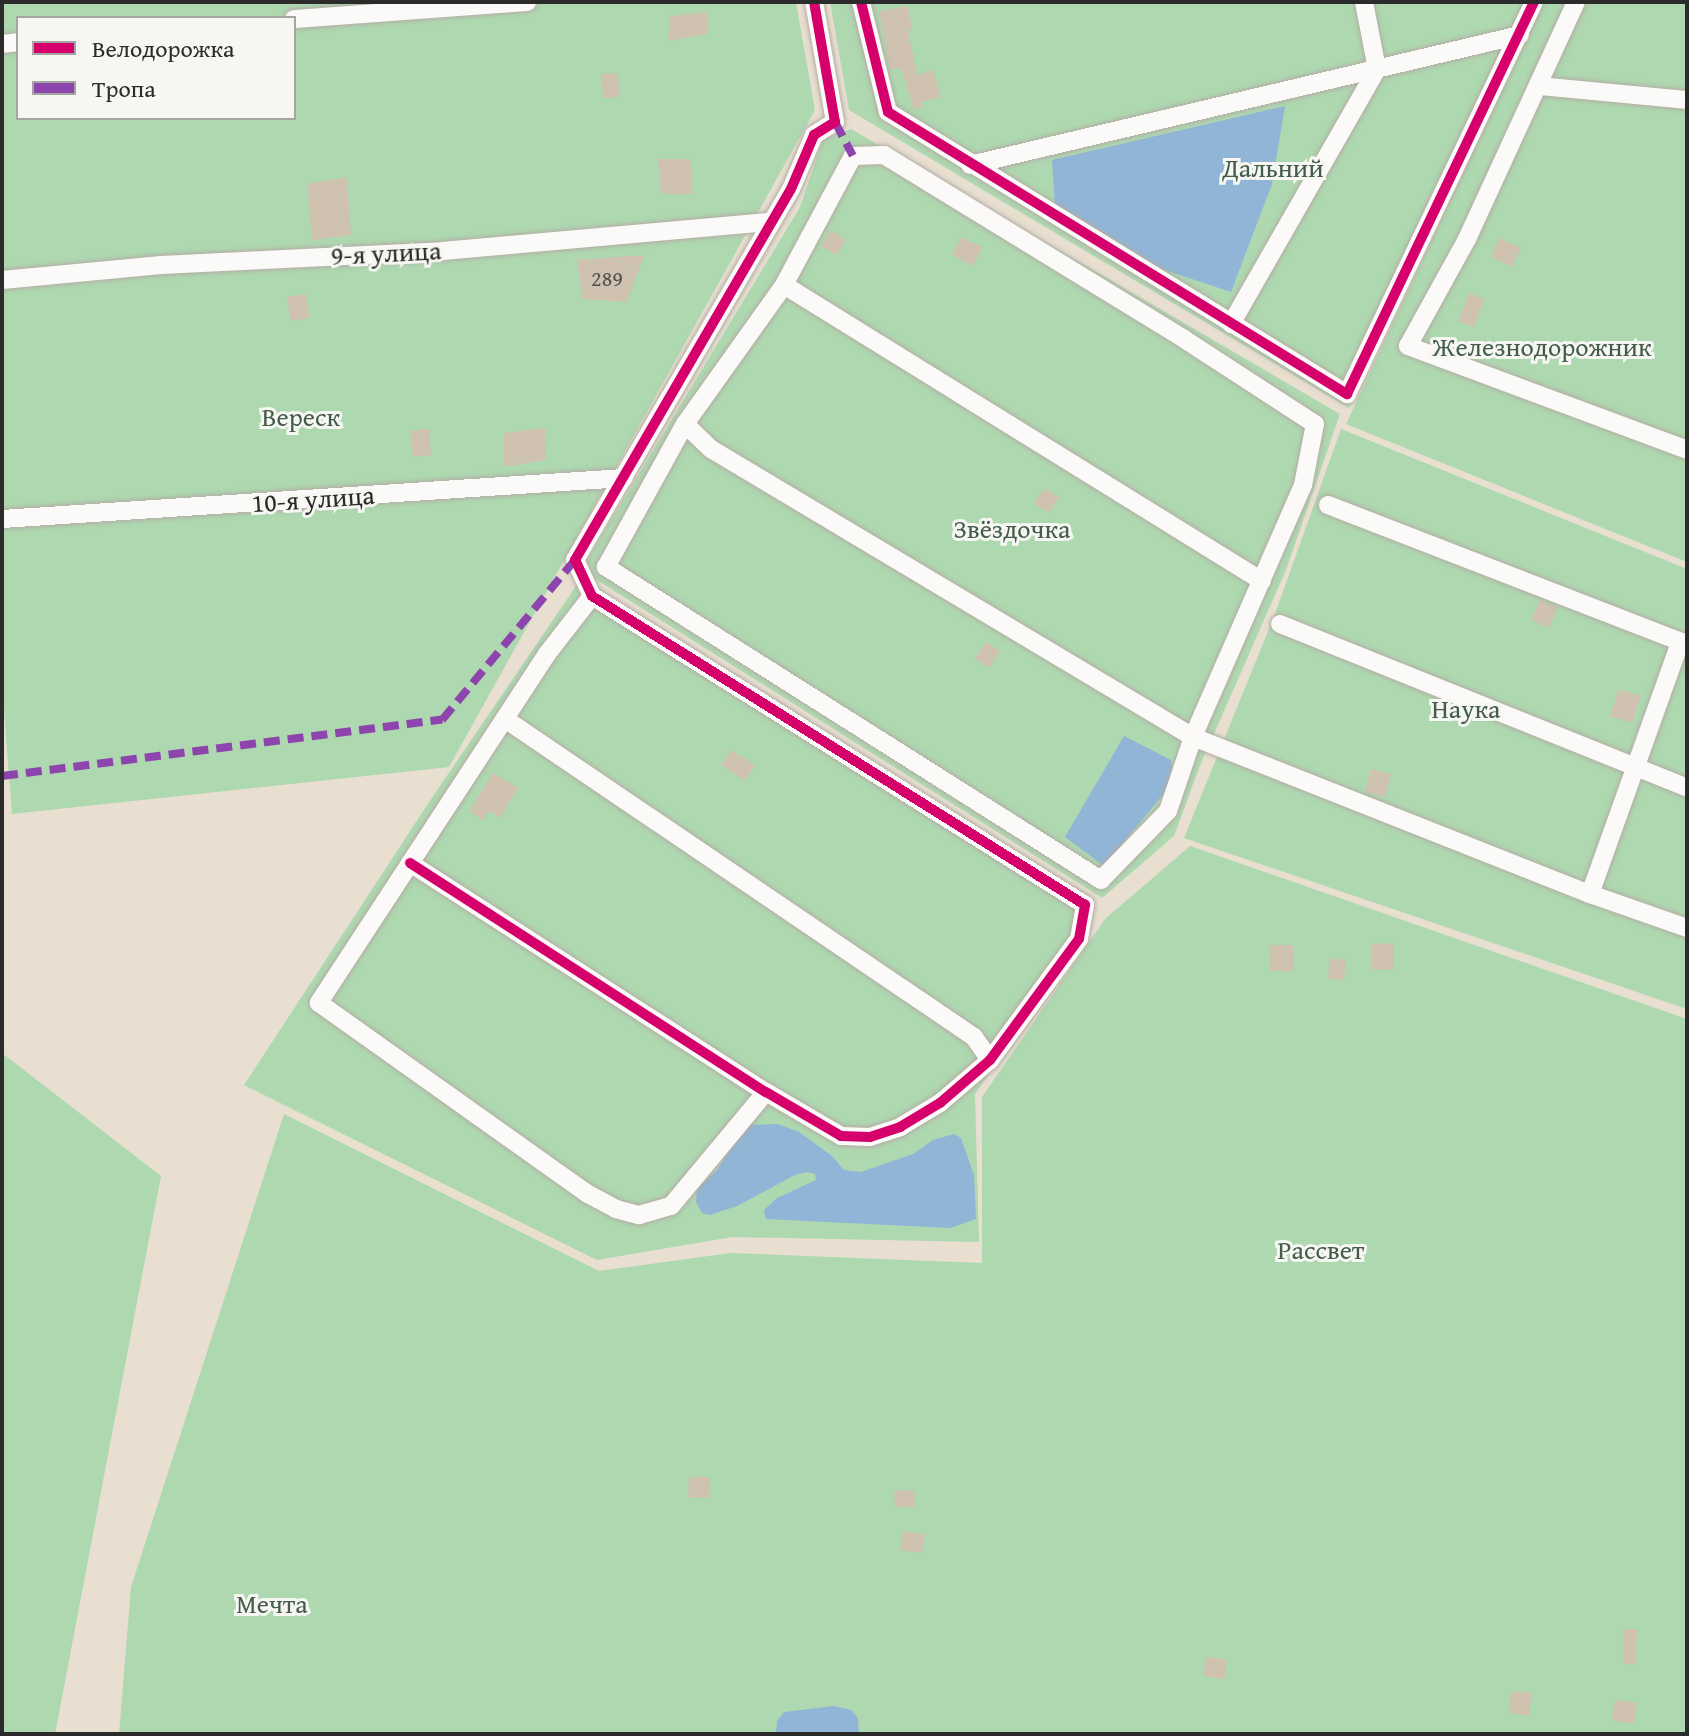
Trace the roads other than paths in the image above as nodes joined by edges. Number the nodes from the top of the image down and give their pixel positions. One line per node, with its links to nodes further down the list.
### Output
1 (527, 2): 7 (street)
2 (814, 2): 13 (street)
3 (861, 2): 12 (street)
4 (1364, 2): 9 (street)
5 (1534, 2): 8 (street)
6 (1576, 2): 10 (street)
7 (296, 19)
8 (1520, 35): 9 (street); 16 (street)
9 (1377, 69): 12 (street); 16 (street)
10 (1539, 86): 11 (street); 18 (street)
11 (1687, 100)
12 (970, 165): 16 (street)
13 (771, 222): 14 (street, 9-я улица); 19 (street)
14 (2, 280)
15 (784, 285): 17 (street); 22 (street); 22 (street)
16 (1231, 324)
17 (685, 424): 27 (street); 27 (street)
18 (1687, 450)
19 (624, 478): 21 (street, 10-я улица); 23 (street)
20 (1328, 505): 25 (street)
21 (2, 519)
22 (1262, 581): 27 (street)
23 (592, 596): 26 (street); 33 (street)
24 (1280, 624): 28 (street)
25 (1684, 643): 28 (street)
26 (505, 719): 30 (street); 33 (street)
27 (1193, 737): 31 (street)
28 (1634, 769): 29 (street); 31 (street)
29 (1687, 788)
30 (410, 863): 34 (street); 34 (street)
31 (1590, 894): 32 (street)
32 (1687, 928)
33 (990, 1060): 34 (street)
34 (766, 1092)

